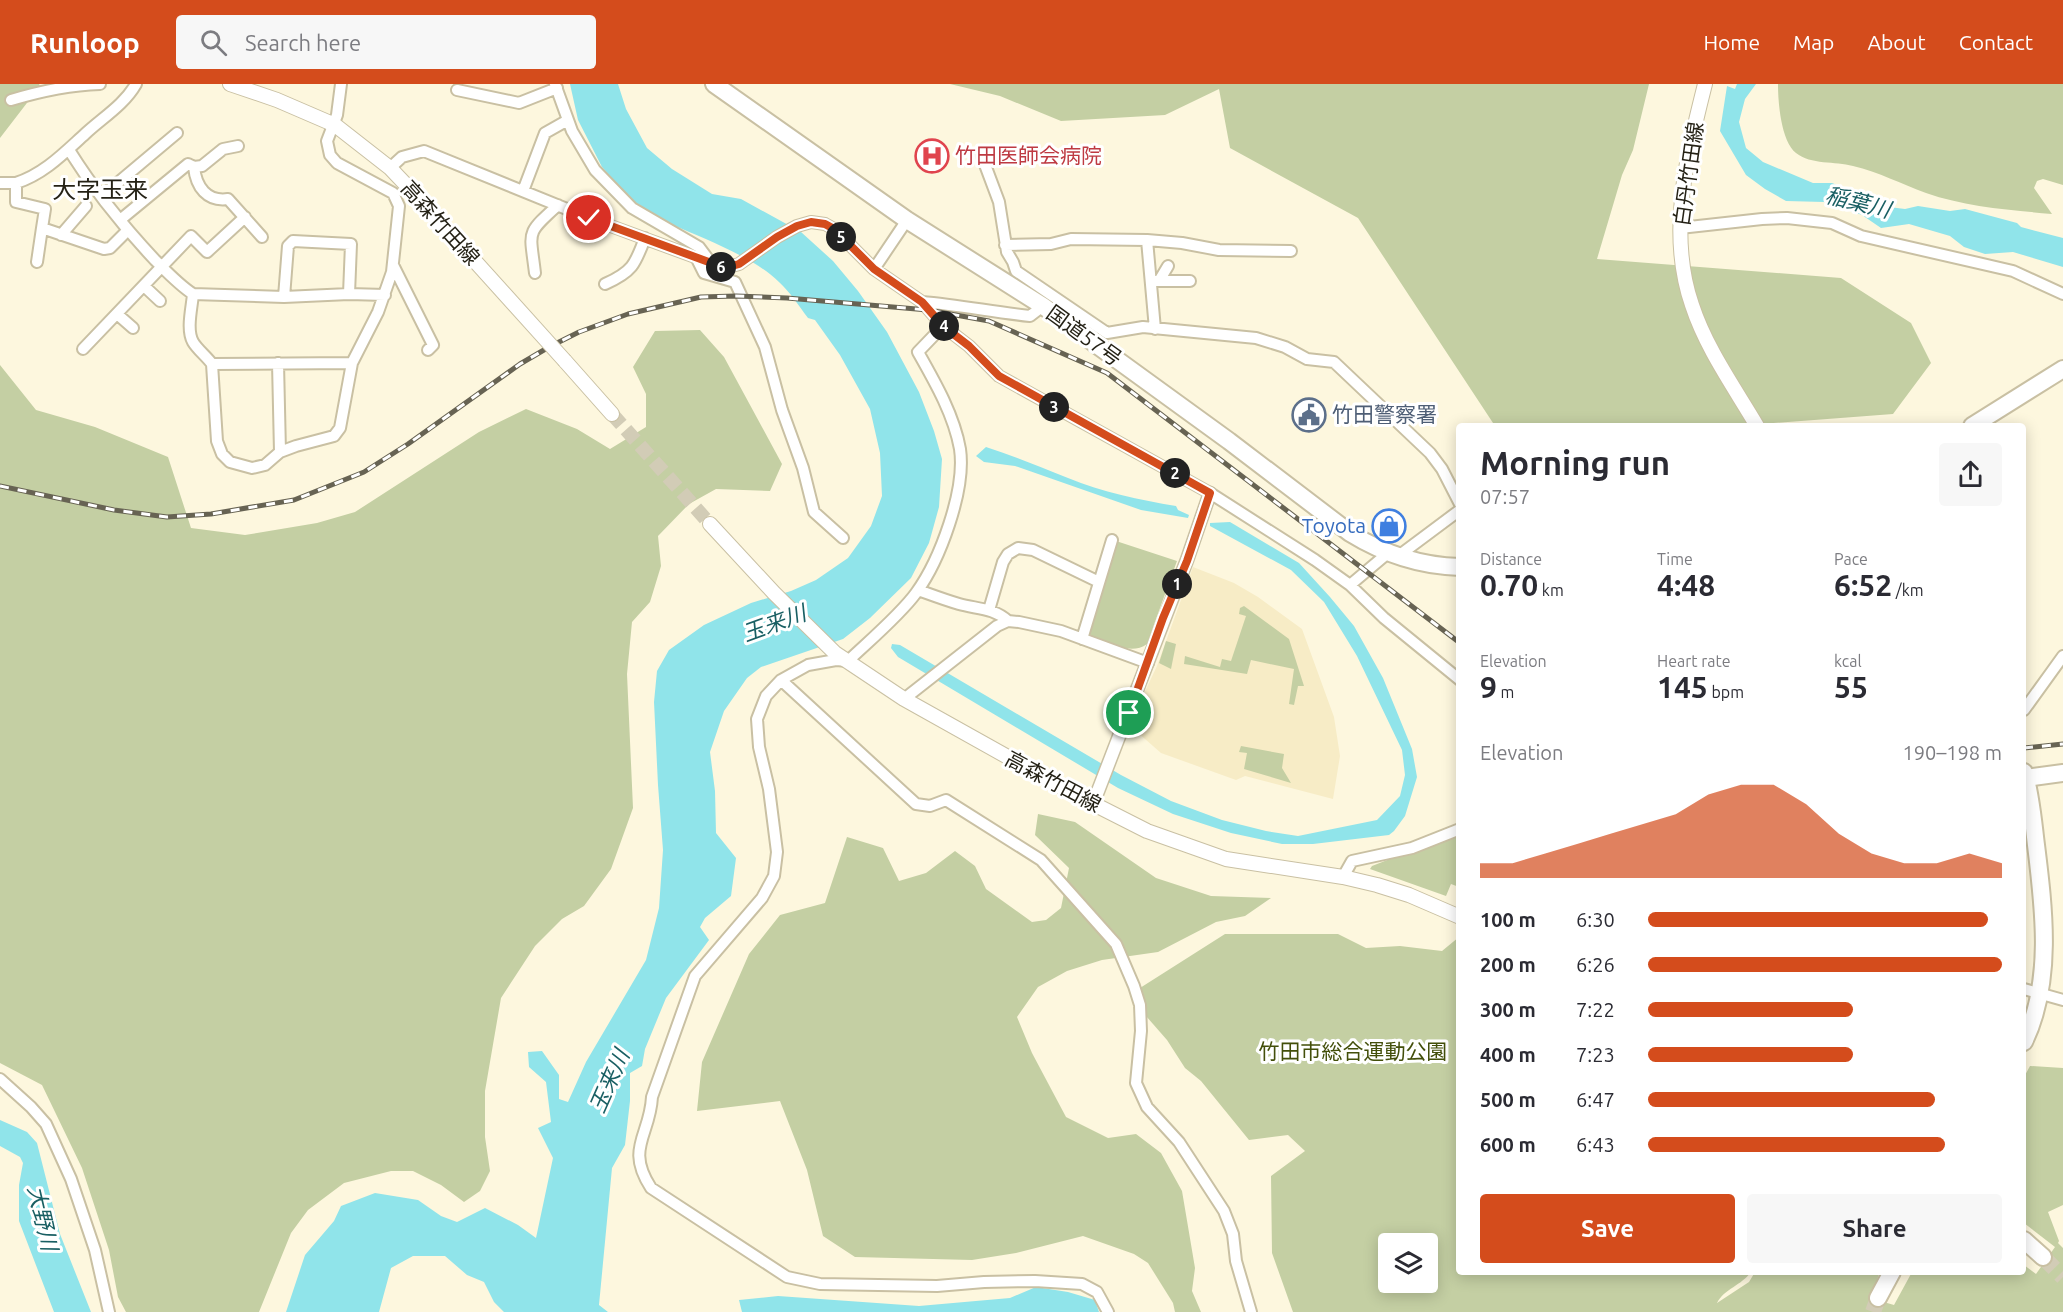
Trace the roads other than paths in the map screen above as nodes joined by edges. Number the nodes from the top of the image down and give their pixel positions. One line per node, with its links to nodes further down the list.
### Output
1 (100, 84): 10 (street)
2 (124, 84): 3 (street)
3 (135, 84): 15 (street)
4 (230, 84): 12 (main road, 高森竹田線)
5 (341, 84): 12 (street)
6 (714, 84): 27 (main road, 国道57号)
7 (1705, 84): 29 (main road, 白丹竹田線)
8 (556, 86): 9 (street); 11 (street)
9 (457, 90)
10 (11, 100)
11 (568, 120): 21 (street); 39 (street)
12 (335, 124): 18 (main road, 高森竹田線); 40 (street)
13 (177, 133): 22 (street)
14 (238, 146): 17 (street)
15 (69, 150): 20 (street); 22 (street)
16 (981, 154): 35 (street)
17 (194, 167): 25 (street); 26 (street)
18 (390, 168): 21 (street); 67 (main road, 高森竹田線, bridge)
19 (0, 183): 20 (street)
20 (16, 183): 28 (street)
21 (523, 191): 23 (street)
22 (102, 196): 26 (street)
23 (558, 205): 33 (street); 44 (street)
24 (87, 206): 31 (street)
25 (245, 217): 32 (street); 41 (street)
26 (120, 220): 30 (street)
27 (907, 220): 43 (street); 56 (main road, 国道57号)
28 (42, 228): 31 (street); 38 (street)
29 (1680, 228): 51 (street); 68 (main road, 白丹竹田線)
30 (127, 231): 31 (street); 41 (street)
31 (62, 235)
32 (262, 237)
33 (645, 238): 37 (street); 47 (street)
34 (1147, 240): 35 (street); 36 (street); 45 (street)
35 (1005, 245): 60 (street)
36 (1291, 251)
37 (696, 257): 39 (street); 75 (street)
38 (37, 262)
39 (711, 263): 43 (street)
40 (393, 264): 52 (street); 62 (street)
41 (162, 266): 48 (street); 49 (street)
42 (1168, 266): 45 (street)
43 (874, 269): 55 (street)
44 (536, 273)
45 (1155, 281): 46 (street); 60 (street)
46 (1190, 282)
47 (604, 284)
48 (144, 285): 54 (street); 57 (street)
49 (193, 294): 53 (street); 65 (street)
50 (349, 294): 52 (street); 53 (street); 53 (street)
51 (2063, 294)
52 (385, 295): 64 (street)
53 (284, 297)
54 (160, 301)
55 (922, 302): 56 (street); 58 (street)
56 (1043, 306): 77 (main road, 国道57号)
57 (117, 314): 59 (street); 61 (street)
58 (943, 326): 71 (street); 81 (street)
59 (133, 328)
60 (1155, 329): 72 (street)
61 (83, 349)
62 (428, 350)
63 (278, 363): 64 (street); 65 (street); 70 (street)
64 (352, 363): 70 (street)
65 (212, 364): 70 (street)
66 (2063, 369): 69 (main road)
67 (612, 414)
68 (1755, 423)
69 (1977, 423)
70 (280, 452)
71 (1210, 493): 80 (street); 87 (street)
72 (1456, 496)
73 (1456, 513): 77 (street)
74 (710, 524): 86 (main road, 高森竹田線)
75 (843, 538)
76 (1112, 540): 79 (street)
77 (1392, 555): 78 (main road, 国道57号); 80 (street)
78 (1456, 567)
79 (1099, 582): 82 (street); 84 (street)
80 (1350, 585): 88 (street)
81 (918, 590): 82 (street); 86 (street)
82 (989, 610): 83 (street)
83 (1008, 621): 84 (street); 90 (street)
84 (1082, 639): 87 (street)
85 (2063, 656): 91 (street)
86 (848, 661): 89 (street); 90 (main road, 高森竹田線)
87 (1148, 663): 95 (street)
88 (1456, 677)
89 (781, 680): 108 (street); 109 (street)
90 (904, 699): 95 (main road, 高森竹田線)
91 (2026, 707)
92 (2063, 773): 93 (main road)
93 (2026, 775)
94 (2026, 782): 99 (main road)
95 (1093, 804): 97 (main road, 高森竹田線)
96 (1456, 831): 97 (street)
97 (1343, 877): 98 (main road, 高森竹田線)
98 (1456, 915)
99 (2031, 991): 100 (street); 101 (main road)
100 (2063, 1000)
101 (2026, 1038)
102 (0, 1079): 107 (street)
103 (2026, 1242): 104 (main road)
104 (2043, 1257)
105 (1890, 1275): 106 (main road)
106 (1878, 1298)
107 (109, 1312)
108 (1108, 1312)
109 (1251, 1312)

